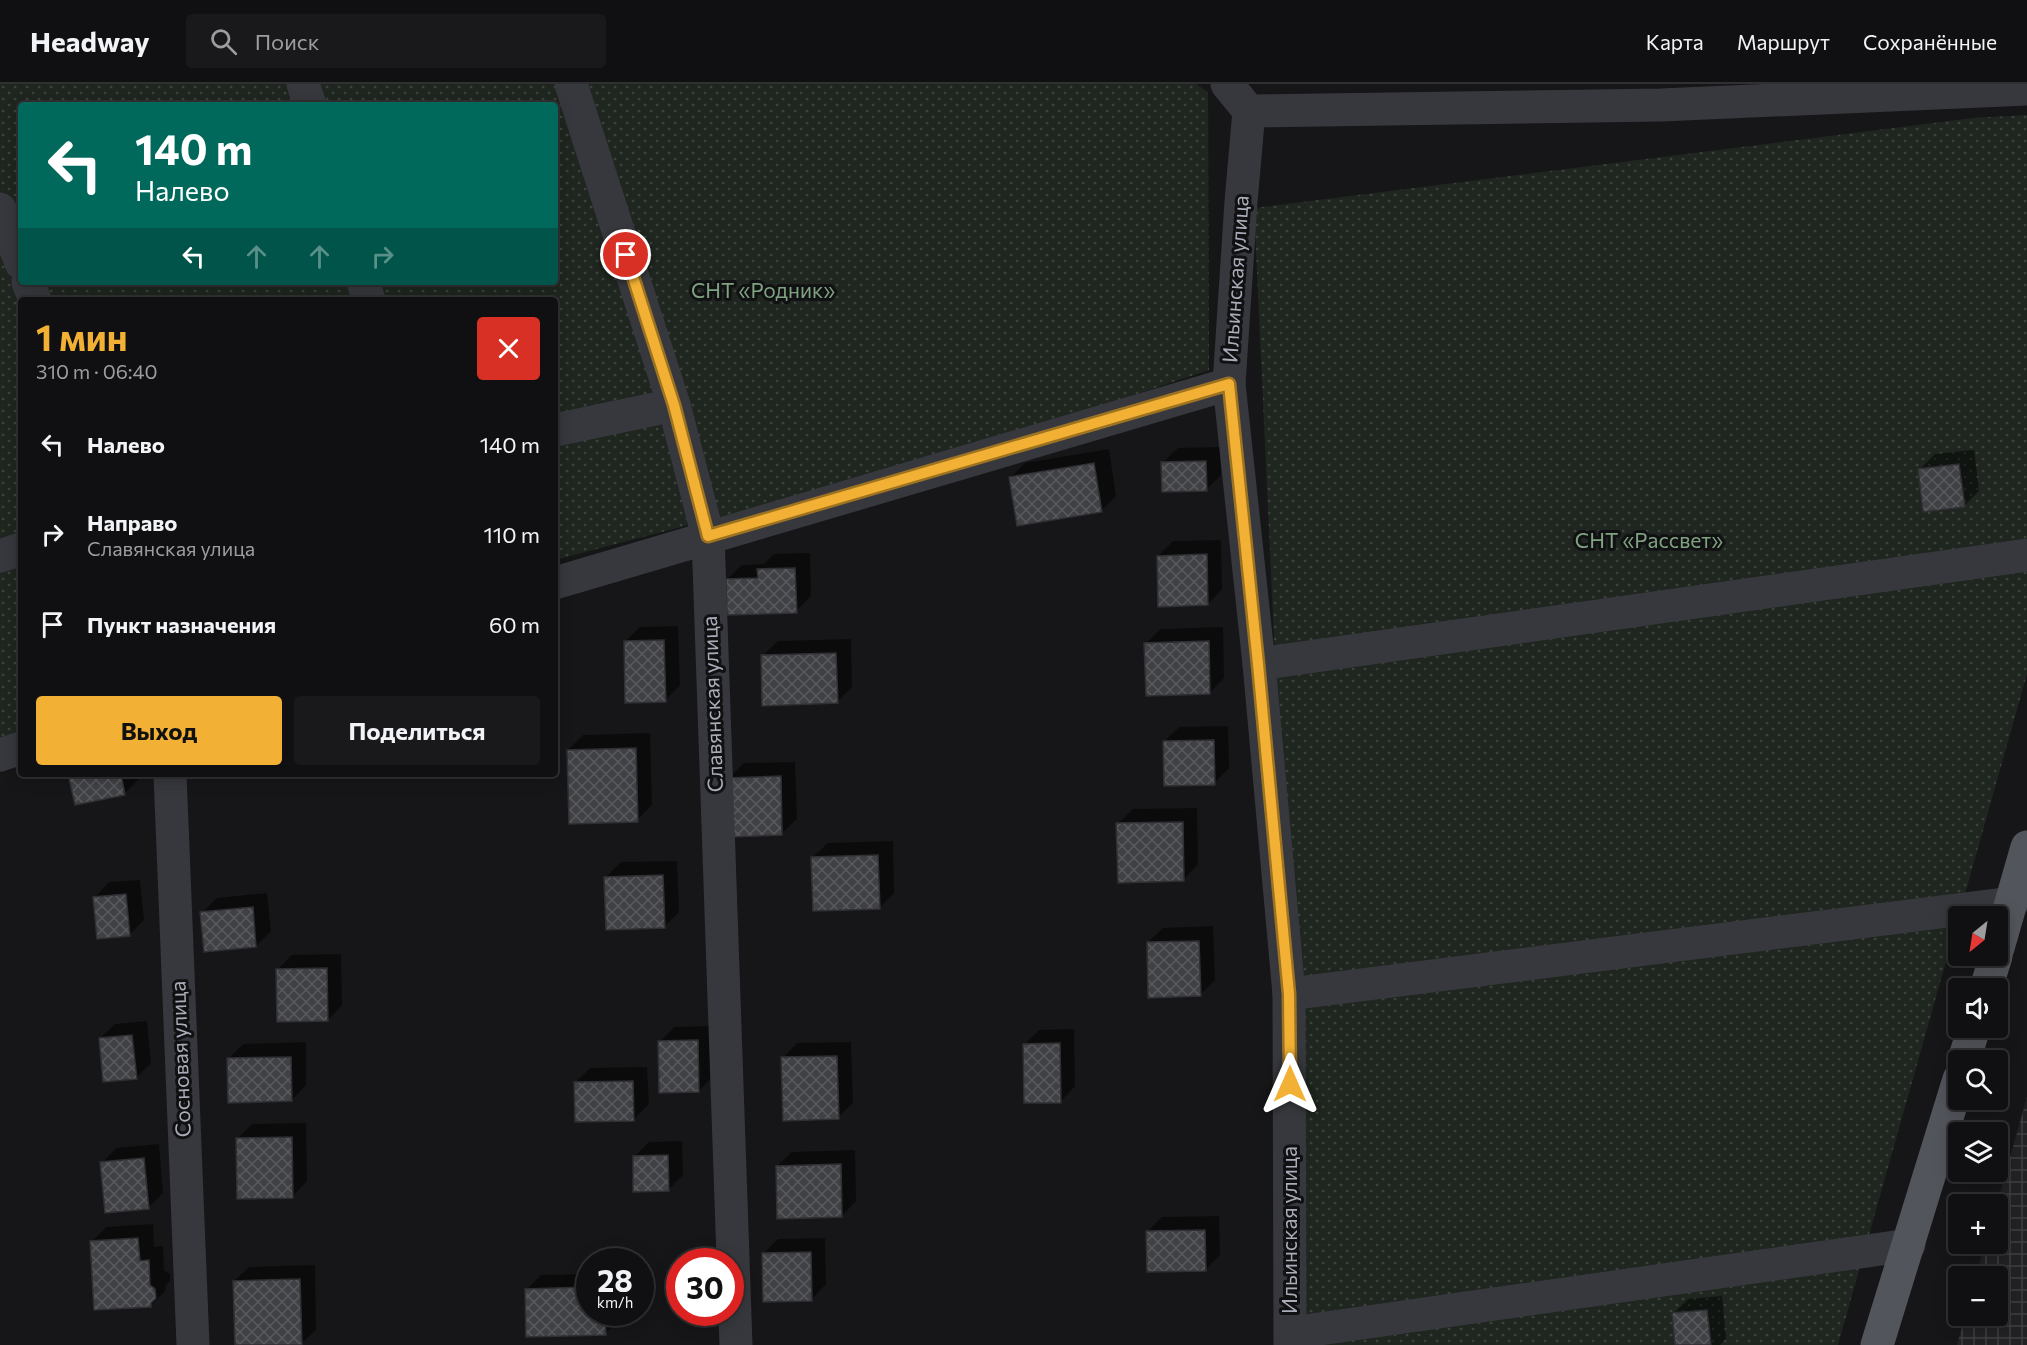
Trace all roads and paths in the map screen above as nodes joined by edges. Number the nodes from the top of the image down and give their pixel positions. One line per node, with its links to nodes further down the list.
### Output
1 (303, 84): 6 (street)
2 (571, 84): 11 (street, Славянская улица)
3 (1227, 84): 7 (street)
4 (2027, 89): 5 (street)
5 (1661, 95): 7 (street)
6 (309, 102)
7 (1249, 111): 10 (street, Ильинская улица)
8 (0, 209): 9 (street)
9 (18, 255)
10 (1229, 384): 13 (street); 18 (street, Ильинская улица)
11 (674, 405): 12 (street); 13 (street, Славянская улица)
12 (558, 429)
13 (708, 536): 17 (street); 30 (street, Славянская улица)
14 (18, 550): 16 (street)
15 (2027, 555): 18 (street)
16 (0, 556)
17 (558, 582)
18 (1258, 664): 25 (street, Ильинская улица)
19 (18, 749): 20 (street)
20 (0, 754)
21 (170, 777): 29 (street, Сосновая улица)
22 (2027, 847): 23 (main road)
23 (2012, 903): 24 (main road); 25 (street)
24 (2008, 916)
25 (1289, 994): 28 (street, Ильинская улица)
26 (1950, 1110): 27 (main road)
27 (1909, 1245): 28 (street); 31 (main road)
28 (1290, 1339)
29 (193, 1345)
30 (736, 1345)
31 (1877, 1345)

